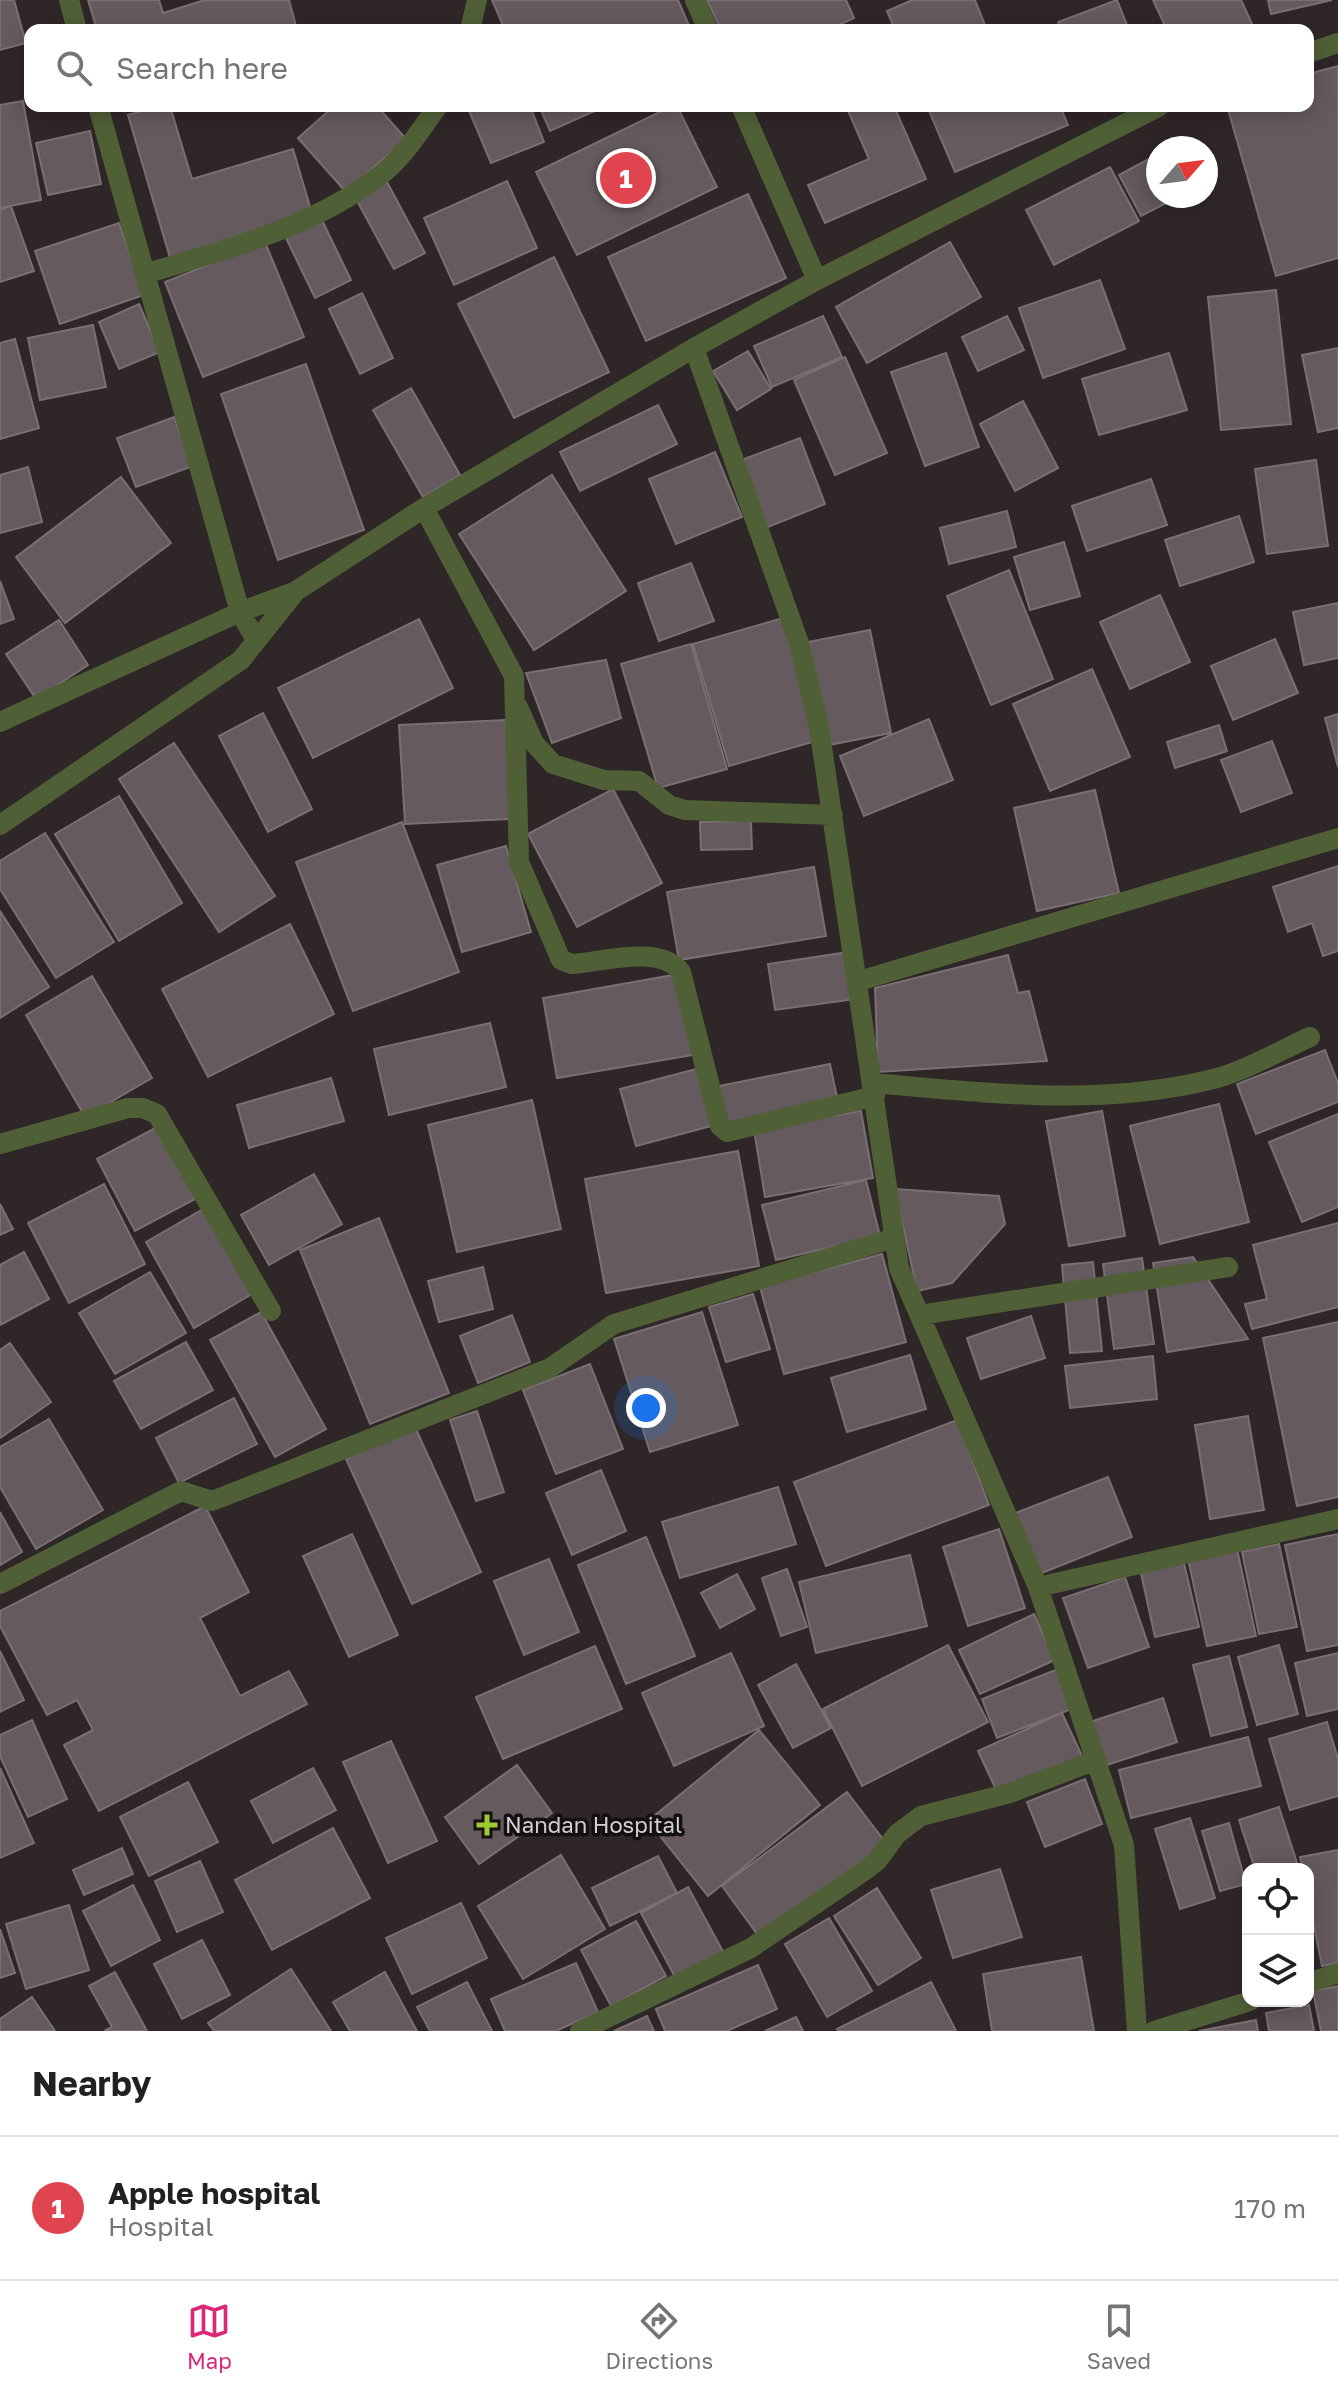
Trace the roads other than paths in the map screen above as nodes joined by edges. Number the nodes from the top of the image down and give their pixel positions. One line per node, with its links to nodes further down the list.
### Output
1 (69, 0): 4 (street)
2 (477, 0): 5 (street)
3 (695, 0): 6 (street)
4 (75, 24)
5 (471, 24)
6 (705, 24)
7 (1338, 43): 8 (street)
8 (1314, 51)
9 (100, 112): 13 (street)
10 (434, 112): 13 (street)
11 (744, 112): 14 (street)
12 (1148, 112): 14 (street)
13 (145, 274): 18 (street)
14 (817, 280): 15 (street)
15 (694, 348): 16 (street); 22 (street)
16 (424, 508): 17 (street); 20 (street)
17 (296, 591): 18 (street); 19 (street)
18 (240, 612): 19 (street); 21 (street)
19 (256, 640): 23 (street)
20 (516, 703): 22 (street); 27 (street)
21 (0, 722)
22 (833, 815): 25 (street)
23 (0, 825)
24 (1338, 838): 25 (street)
25 (859, 981): 27 (street)
26 (1310, 1037): 27 (street)
27 (874, 1090): 29 (street)
28 (0, 1144): 31 (street)
29 (894, 1238): 32 (street); 34 (street)
30 (1228, 1267): 32 (street)
31 (271, 1311)
32 (920, 1315): 35 (street)
33 (1338, 1519): 35 (street)
34 (0, 1584)
35 (1038, 1587): 36 (street)
36 (1096, 1760): 40 (street); 41 (street)
37 (1338, 1973): 38 (street)
38 (1314, 1981)
39 (1242, 2004): 42 (street)
40 (580, 2031)
41 (1137, 2031)
42 (1154, 2031)

